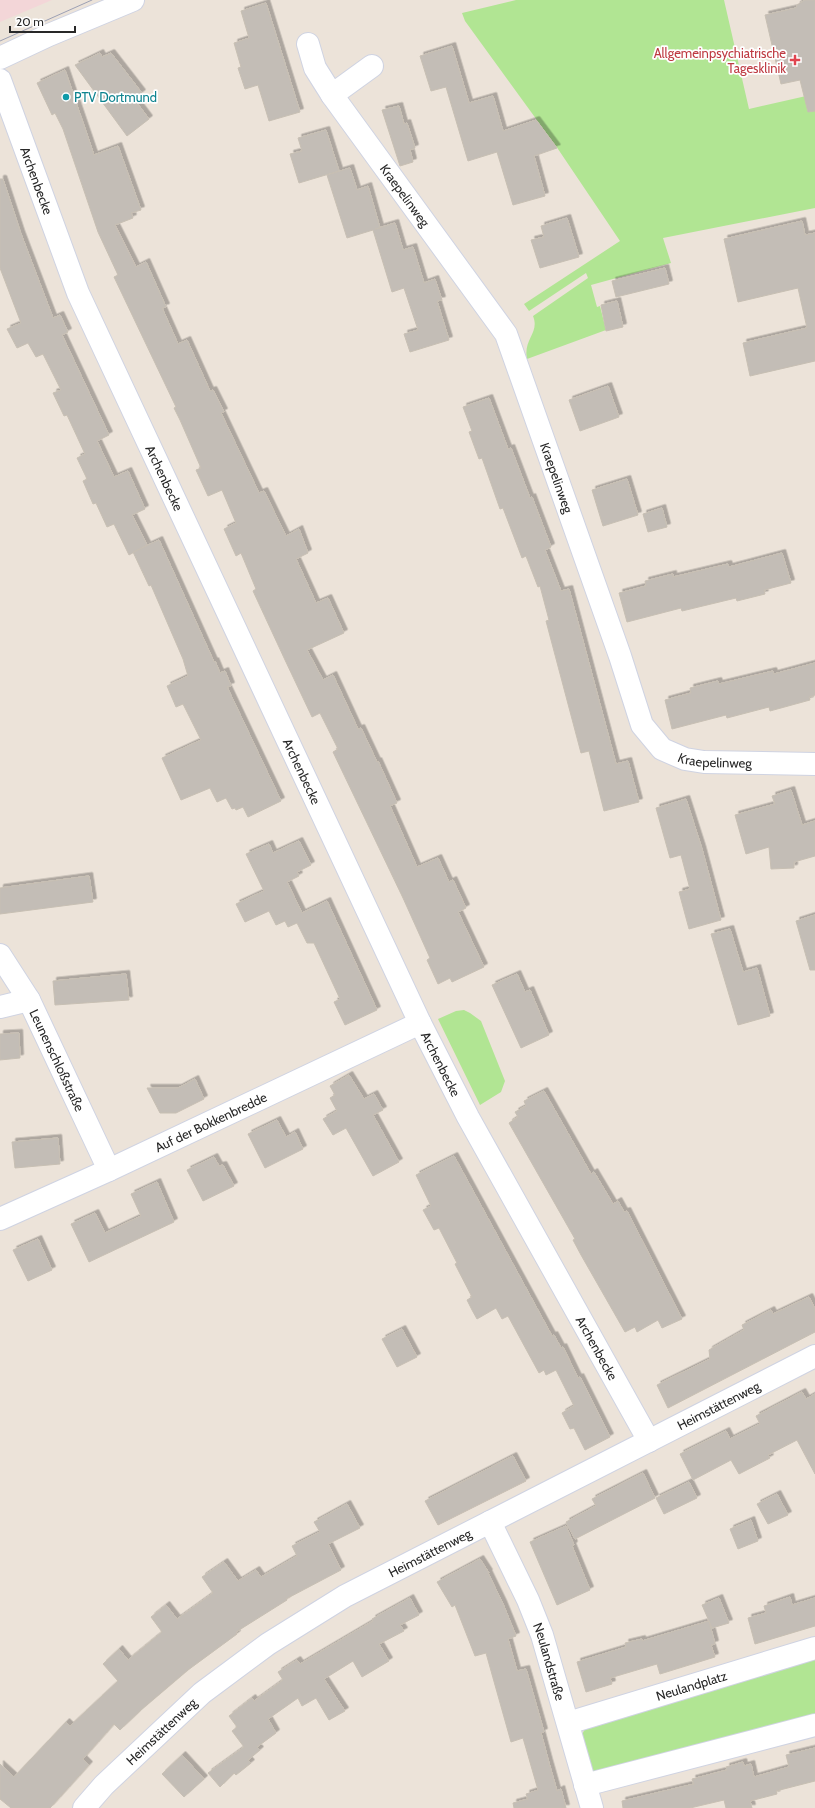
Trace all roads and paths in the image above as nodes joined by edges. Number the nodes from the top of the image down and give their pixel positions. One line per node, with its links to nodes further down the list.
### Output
1 (133, 0): 3 (street)
2 (308, 44): 6 (street, Kraepelinweg)
3 (0, 58)
4 (372, 66): 6 (street)
5 (0, 80): 11 (street, Archenbecke)
6 (332, 95): 7 (street, Kraepelinweg)
7 (815, 764)
8 (0, 955): 9 (street, Leunenschloßstraße)
9 (29, 1000): 10 (street); 12 (street, Leunenschloßstraße)
10 (0, 1007)
11 (420, 1023): 12 (street, Auf der Bokkenbredde); 15 (street, Archenbecke)
12 (109, 1170): 13 (street, Auf der Bokkenbredde)
13 (0, 1219)
14 (815, 1356): 15 (street, Heimstättenweg)
15 (649, 1441): 16 (street, Heimstättenweg)
16 (490, 1522): 18 (street, Neulandstraße); 21 (street, Heimstättenweg)
17 (815, 1648): 18 (street, Neulandplatz)
18 (568, 1723): 20 (street, Neulandstraße)
19 (815, 1725): 20 (street)
20 (585, 1785): 22 (street, Neulandstraße)
21 (84, 1808)
22 (592, 1808)

